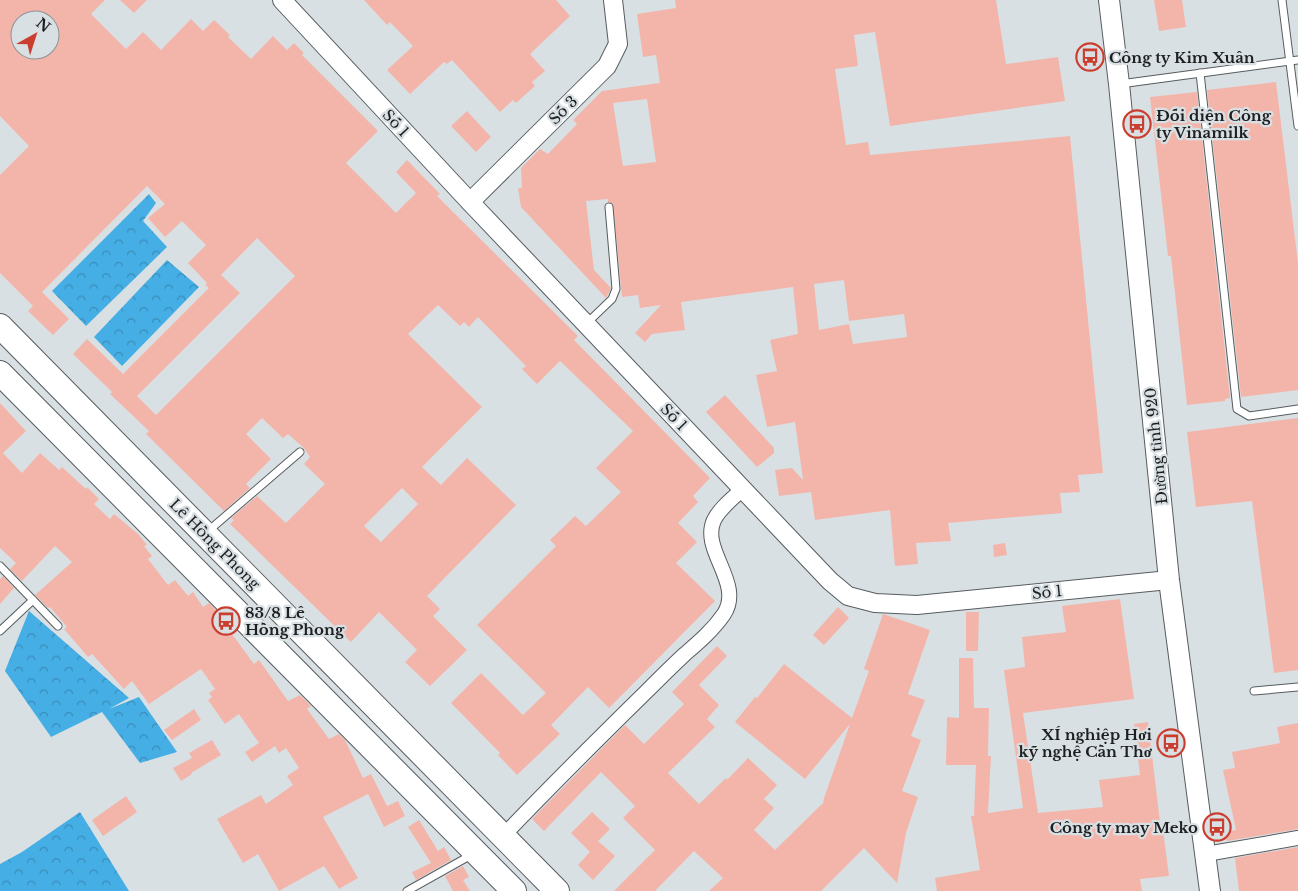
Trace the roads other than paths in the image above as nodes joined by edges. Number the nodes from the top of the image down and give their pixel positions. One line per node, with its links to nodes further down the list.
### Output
1 (282, 0): 10 (street, Số 1)
2 (613, 0): 10 (street, Số 3)
3 (1109, 0): 8 (main road, Đường tỉnh 920)
4 (1282, 0): 5 (lane)
5 (1289, 60): 6 (lane); 7 (lane); 9 (lane)
6 (1298, 60)
7 (1200, 73): 8 (lane); 15 (lane)
8 (1119, 84): 20 (main road, Đường tỉnh 920)
9 (1298, 126)
10 (470, 202): 12 (street, Số 1)
11 (609, 207): 12 (lane)
12 (586, 324): 17 (street, Số 1)
13 (0, 326): 18 (highway, Lê Hồng Phong)
14 (0, 373): 28 (highway)
15 (1298, 409)
16 (300, 452): 18 (lane)
17 (742, 489): 20 (street, Số 1); 26 (street)
18 (205, 534): 26 (highway, Lê Hồng Phong)
19 (0, 566): 21 (lane)
20 (1169, 580): 29 (main road, Đường tỉnh 920)
21 (33, 600): 22 (lane); 23 (lane)
22 (58, 626)
23 (0, 631)
24 (1298, 687): 25 (lane)
25 (1254, 691)
26 (503, 836): 32 (highway, Lê Hồng Phong)
27 (1298, 838): 29 (street)
28 (475, 852): 30 (lane); 31 (highway)
29 (1206, 854): 33 (main road, Đường tỉnh 920)
30 (407, 891)
31 (514, 891)
32 (557, 891)
33 (1210, 891)

